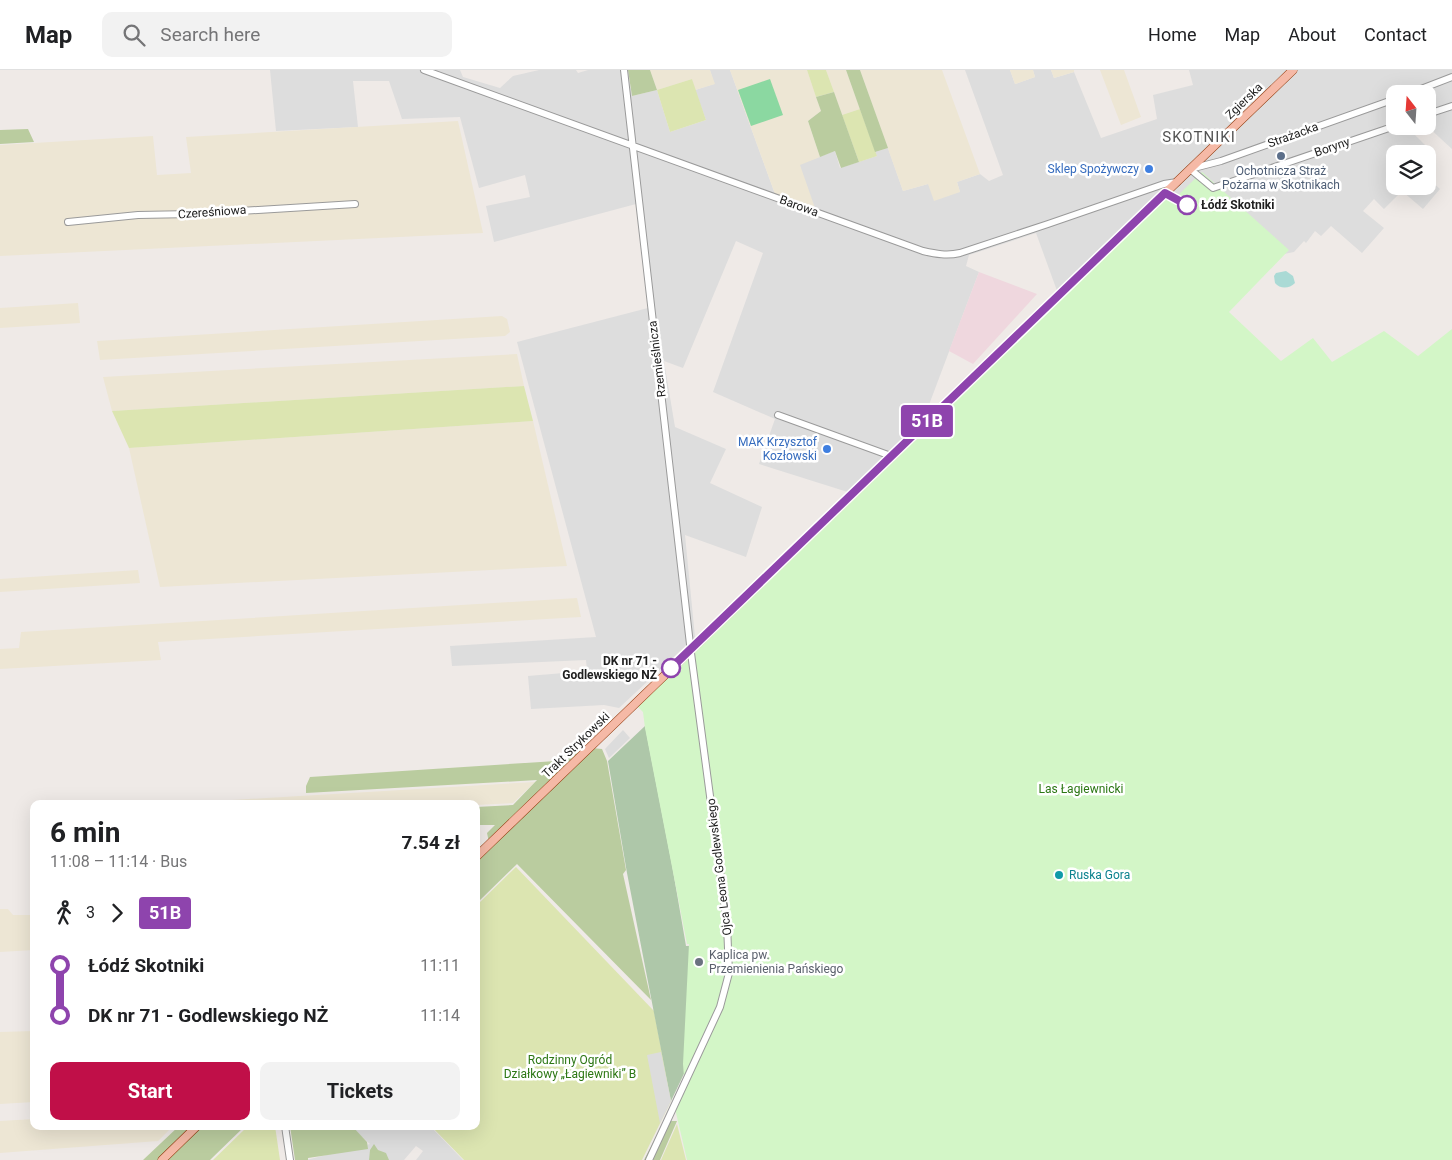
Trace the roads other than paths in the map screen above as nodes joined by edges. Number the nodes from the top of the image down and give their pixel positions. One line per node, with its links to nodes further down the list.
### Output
1 (424, 70): 10 (street, Barowa)
2 (624, 70): 10 (street, Rzemieślnicza)
3 (1293, 70): 11 (main road, Zgierska)
4 (1452, 77): 5 (street)
5 (1431, 85)
6 (1386, 102): 11 (street, Strażacka)
7 (1452, 106): 8 (street)
8 (1436, 111)
9 (1386, 129): 11 (street, Boryny)
10 (633, 145): 12 (street, Barowa); 17 (street, Rzemieślnicza)
11 (1190, 169): 12 (main road, Zgierska)
12 (1177, 182): 16 (main road, Zgierska)
13 (355, 204): 14 (street, Czereśniowa)
14 (68, 222)
15 (778, 414): 16 (street)
16 (891, 456): 17 (main road, Trakt Strykowski)
17 (691, 649): 18 (main road, Trakt Strykowski); 23 (street, Ojca Leona Godlewskiego)
18 (480, 853)
19 (193, 1130): 21 (main road)
20 (286, 1130): 22 (street)
21 (162, 1160)
22 (290, 1160)
23 (650, 1160)

